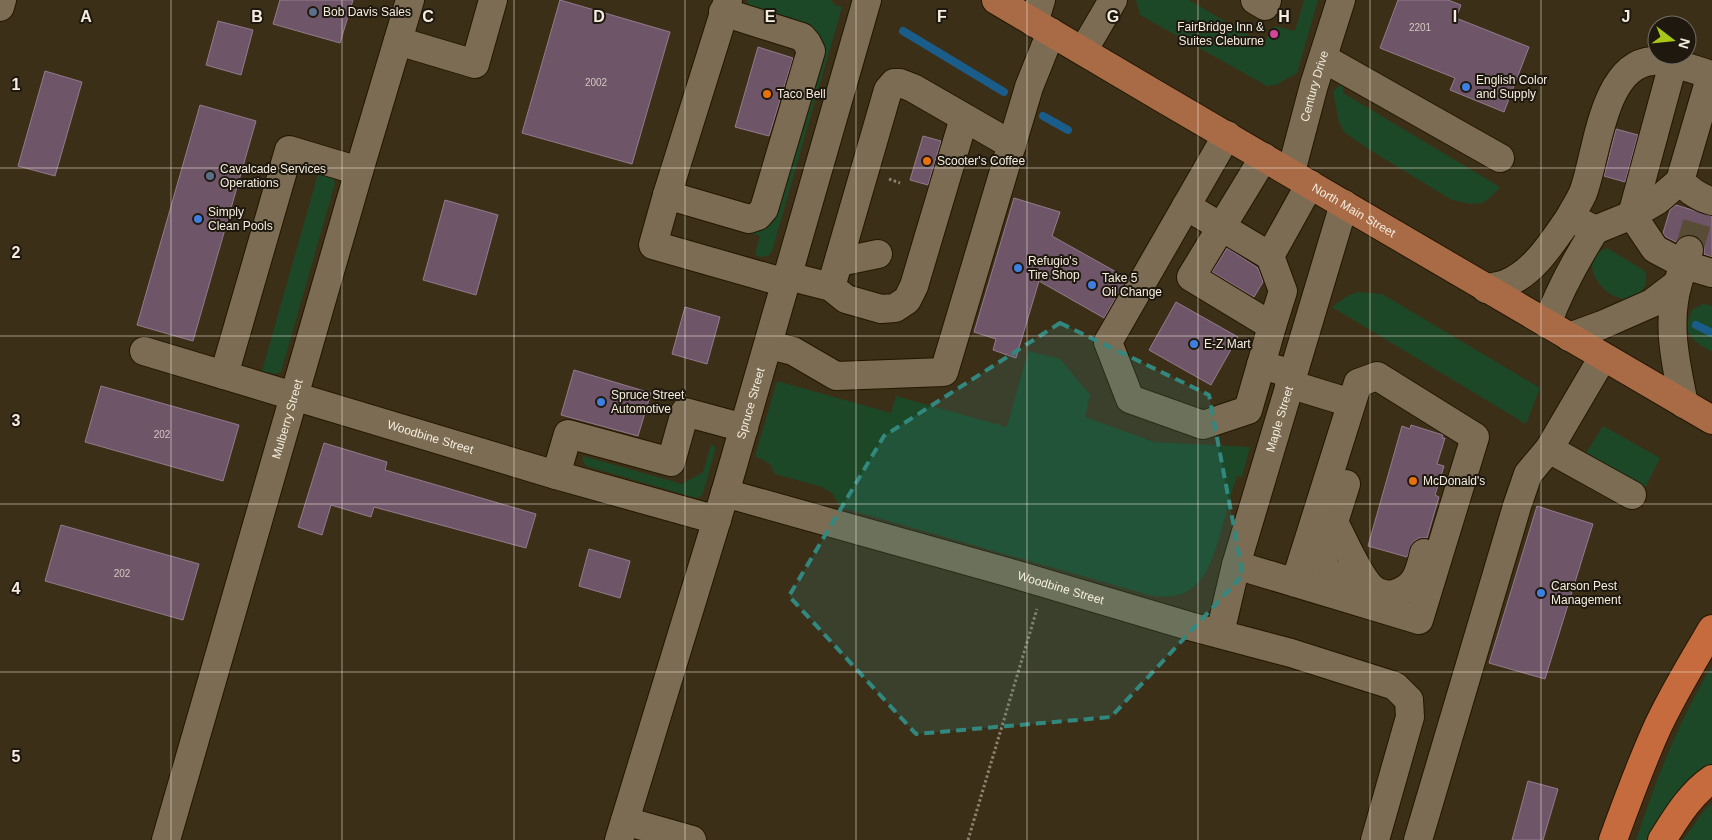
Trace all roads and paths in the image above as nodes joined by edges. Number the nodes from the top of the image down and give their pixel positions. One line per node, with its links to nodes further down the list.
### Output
1 (2, 0): 10 (street)
2 (410, 0): 13 (street, Mulberry Street)
3 (493, 0): 13 (street)
4 (867, 0): 41 (street, Spruce Street)
5 (996, 0): 12 (main road, North Main Street)
6 (1113, 0): 14 (street)
7 (1255, 0): 8 (street)
8 (1267, 0)
9 (1341, 0): 15 (street, Century Drive)
10 (0, 6)
11 (726, 6): 28 (street); 28 (street)
12 (1042, 18): 14 (main road, North Main Street); 22 (street)
13 (398, 41): 25 (street, Mulberry Street)
14 (1084, 51): 21 (main road, North Main Street)
15 (1323, 58): 24 (street); 26 (street, Century Drive)
16 (1647, 62): 33 (street)
17 (1673, 65): 32 (street)
18 (1676, 65): 19 (street)
19 (1711, 75): 27 (street)
20 (964, 118): 22 (street); 38 (street); 42 (street)
21 (1227, 135): 23 (main road, North Main Street); 31 (street)
22 (1012, 145): 46 (street)
23 (1264, 157): 26 (main road, North Main Street); 34 (street)
24 (1500, 158)
25 (359, 171): 50 (street); 52 (street, Mulberry Street)
26 (1301, 178): 29 (main road, North Main Street); 37 (street, Century Drive)
27 (1680, 181): 30 (street); 32 (street)
28 (667, 195): 41 (street)
29 (1344, 204): 43 (main road, North Main Street); 51 (street, Maple Street)
30 (1705, 204)
31 (1186, 206): 34 (street); 49 (street)
32 (1632, 215): 35 (street); 39 (street)
33 (1570, 217): 35 (street); 43 (street)
34 (1221, 226): 37 (street); 44 (street)
35 (1595, 230): 45 (street)
36 (878, 254): 38 (street)
37 (1270, 256): 44 (street)
38 (839, 262): 42 (street)
39 (1684, 266): 40 (street); 45 (street); 53 (street)
40 (1712, 273)
41 (787, 279): 42 (street); 46 (street, Spruce Street)
42 (831, 287)
43 (1486, 289): 45 (main road, North Main Street)
44 (1272, 326): 49 (street)
45 (1558, 331): 48 (main road, North Main Street)
46 (769, 345): 56 (street, Spruce Street)
47 (144, 351): 50 (street, Woodbine Street)
48 (1603, 357): 53 (main road, North Main Street); 58 (street)
49 (1261, 364): 51 (street)
50 (224, 375): 52 (street, Woodbine Street)
51 (1291, 379): 54 (street); 63 (street, Maple Street)
52 (295, 396): 59 (street, Woodbine Street); 70 (street, Mulberry Street)
53 (1684, 404): 55 (main road, North Main Street)
54 (1348, 413): 57 (street); 57 (street); 64 (street)
55 (1712, 420)
56 (744, 428): 59 (street); 60 (street, Spruce Street)
57 (1462, 429): 64 (street)
58 (1549, 449): 61 (street); 74 (street)
59 (556, 474): 62 (street, Woodbine Street)
60 (725, 493): 62 (street, Spruce Street); 67 (street, Woodbine Street)
61 (1632, 495)
62 (716, 520): 69 (street, Spruce Street)
63 (1236, 565): 64 (street); 67 (street, Maple Street)
64 (1295, 583)
65 (1037, 609): 72 (path)
66 (1712, 629): 75 (highway)
67 (1220, 633): 73 (street, Woodbine Street)
68 (1712, 779): 76 (highway)
69 (625, 822): 71 (street)
70 (166, 840)
71 (692, 840)
72 (968, 840)
73 (1375, 840)
74 (1418, 840)
75 (1613, 840)
76 (1662, 840)

